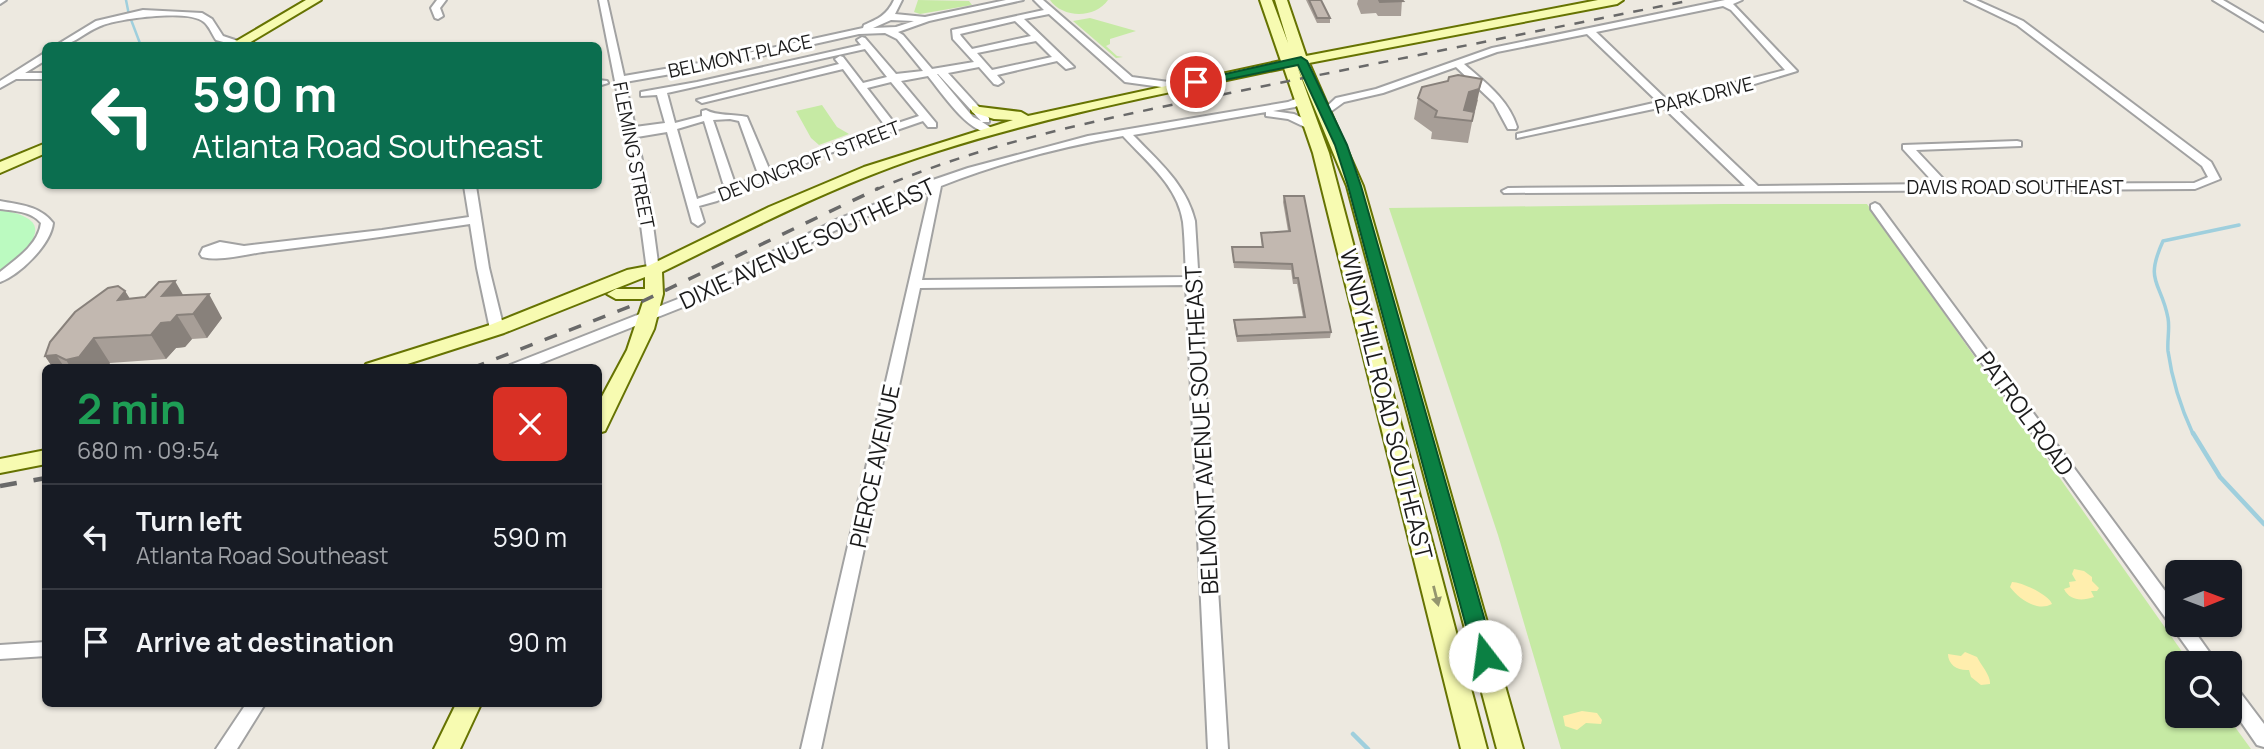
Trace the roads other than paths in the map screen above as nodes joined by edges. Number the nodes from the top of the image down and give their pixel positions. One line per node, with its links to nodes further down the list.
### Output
1 (314, 0): 29 (main road)
2 (442, 0): 18 (street)
3 (603, 0): 45 (street, FLEMING STREET)
4 (898, 0): 21 (street)
5 (907, 0): 20 (street)
6 (1019, 0): 20 (street, BELMONT PLACE)
7 (1038, 0): 17 (street)
8 (1259, 0): 35 (main road, WINDY HILL ROAD SOUTHEAST)
9 (1266, 0): 35 (main road, WINDY HILL ROAD SOUTHEAST)
10 (1272, 0): 35 (main road, WINDY HILL ROAD SOUTHEAST)
11 (1281, 0): 26 (main road, WINDY HILL ROAD SOUTHEAST)
12 (1617, 0): 30 (main road)
13 (1738, 0): 16 (street)
14 (1969, 0): 78 (street, DAVIS ROAD SOUTHEAST)
15 (2217, 0): 22 (street)
16 (1725, 3): 23 (street); 60 (street, PARK DRIVE)
17 (1049, 10): 19 (street); 46 (street)
18 (438, 16)
19 (1017, 18): 25 (street); 34 (street)
20 (906, 22): 21 (street, BELMONT PLACE); 39 (street)
21 (883, 25): 24 (street, BELMONT PLACE); 39 (street)
22 (2264, 28)
23 (1589, 31): 36 (street); 60 (street)
24 (862, 38): 31 (street); 44 (street); 45 (street, BELMONT PLACE)
25 (1037, 38): 33 (street); 34 (street)
26 (1293, 41): 30 (main road); 35 (main road, WINDY HILL ROAD SOUTHEAST)
27 (67, 42): 28 (street)
28 (231, 42)
29 (240, 42)
30 (1360, 49): 35 (main road)
31 (834, 53): 37 (street); 51 (street)
32 (42, 58): 42 (street)
33 (1059, 58): 38 (street); 40 (street)
34 (975, 59): 39 (street); 40 (street)
35 (1295, 62): 41 (main road); 47 (main road, WINDY HILL ROAD SOUTHEAST); 54 (main road, WINDY HILL ROAD SOUTHEAST)
36 (1457, 63): 49 (street); 67 (street)
37 (845, 66): 52 (street); 59 (street)
38 (1069, 67)
39 (934, 71): 44 (street); 61 (street)
40 (990, 73): 48 (street)
41 (1244, 74): 47 (main road); 53 (main road)
42 (13, 76): 43 (street); 50 (street)
43 (42, 76)
44 (894, 79): 52 (street); 66 (street, DEVONCROFT STREET)
45 (619, 80): 70 (street, FLEMING STREET)
46 (1129, 80): 53 (street); 57 (street)
47 (1295, 81): 58 (main road, WINDY HILL ROAD SOUTHEAST)
48 (998, 82)
49 (1400, 84): 54 (street); 64 (street)
50 (0, 85)
51 (697, 85): 55 (street); 59 (street)
52 (862, 86): 66 (street)
53 (1175, 86): 57 (main road)
54 (1315, 89): 64 (main road, WINDY HILL ROAD SOUTHEAST)
55 (661, 91): 56 (street); 65 (street)
56 (645, 94)
57 (1124, 97): 62 (main road)
58 (1303, 99): 64 (main road, WINDY HILL ROAD SOUTHEAST); 69 (street, DIXIE AVENUE SOUTHEAST)
59 (702, 100): 63 (street)
60 (1666, 104): 71 (street, PARK DRIVE); 81 (street)
61 (973, 114): 62 (main road); 68 (street); 72 (main road)
62 (1040, 117): 68 (main road)
63 (708, 119): 65 (street); 76 (street); 80 (street)
64 (1320, 119): 69 (street, DIXIE AVENUE SOUTHEAST); 116 (main road, WINDY HILL ROAD SOUTHEAST, one-way to 116); 117 (main road, WINDY HILL ROAD SOUTHEAST)
65 (671, 126): 70 (street); 83 (street)
66 (892, 127): 76 (street, DEVONCROFT STREET)
67 (1512, 127)
68 (989, 131): 72 (main road)
69 (1126, 133): 77 (street, DIXIE AVENUE SOUTHEAST); 91 (street, BELMONT AVENUE SOUTHEAST)
70 (631, 134): 89 (street, FLEMING STREET)
71 (1521, 136)
72 (960, 139): 89 (main road)
73 (2017, 144): 78 (street)
74 (42, 149): 75 (main road)
75 (0, 168)
76 (770, 175): 80 (street, DEVONCROFT STREET)
77 (934, 183): 92 (street, PIERCE AVENUE); 95 (street, DIXIE AVENUE SOUTHEAST)
78 (1943, 186): 81 (street, DAVIS ROAD SOUTHEAST)
79 (470, 189): 86 (street)
80 (737, 189): 83 (street, DEVONCROFT STREET)
81 (1756, 190): 82 (street, DAVIS ROAD SOUTHEAST)
82 (1508, 191)
83 (693, 204): 87 (street)
84 (0, 205): 90 (street)
85 (1875, 206): 105 (street, PATROL ROAD)
86 (474, 219): 88 (street); 96 (street)
87 (698, 222)
88 (244, 250)
89 (653, 270): 93 (main road); 94 (main road); 96 (main road)
90 (0, 278)
91 (1193, 281): 92 (street); 115 (street, BELMONT AVENUE SOUTHEAST)
92 (915, 284): 114 (street, PIERCE AVENUE)
93 (616, 293): 94 (main road); 98 (main road)
94 (654, 294): 95 (main road)
95 (651, 315): 99 (street, DIXIE AVENUE SOUTHEAST); 100 (main road)
96 (497, 328): 97 (main road)
97 (385, 364)
98 (424, 364)
99 (525, 364)
100 (602, 418)
101 (42, 445): 102 (main road)
102 (0, 453)
103 (42, 458): 104 (main road)
104 (0, 466)
105 (2165, 604)
106 (42, 649): 107 (street)
107 (0, 652)
108 (254, 707): 112 (street)
109 (467, 707): 113 (main road)
110 (2242, 709): 111 (street)
111 (2264, 739)
112 (226, 749)
113 (447, 749)
114 (811, 749)
115 (1218, 749)
116 (1474, 749)
117 (1510, 749)

